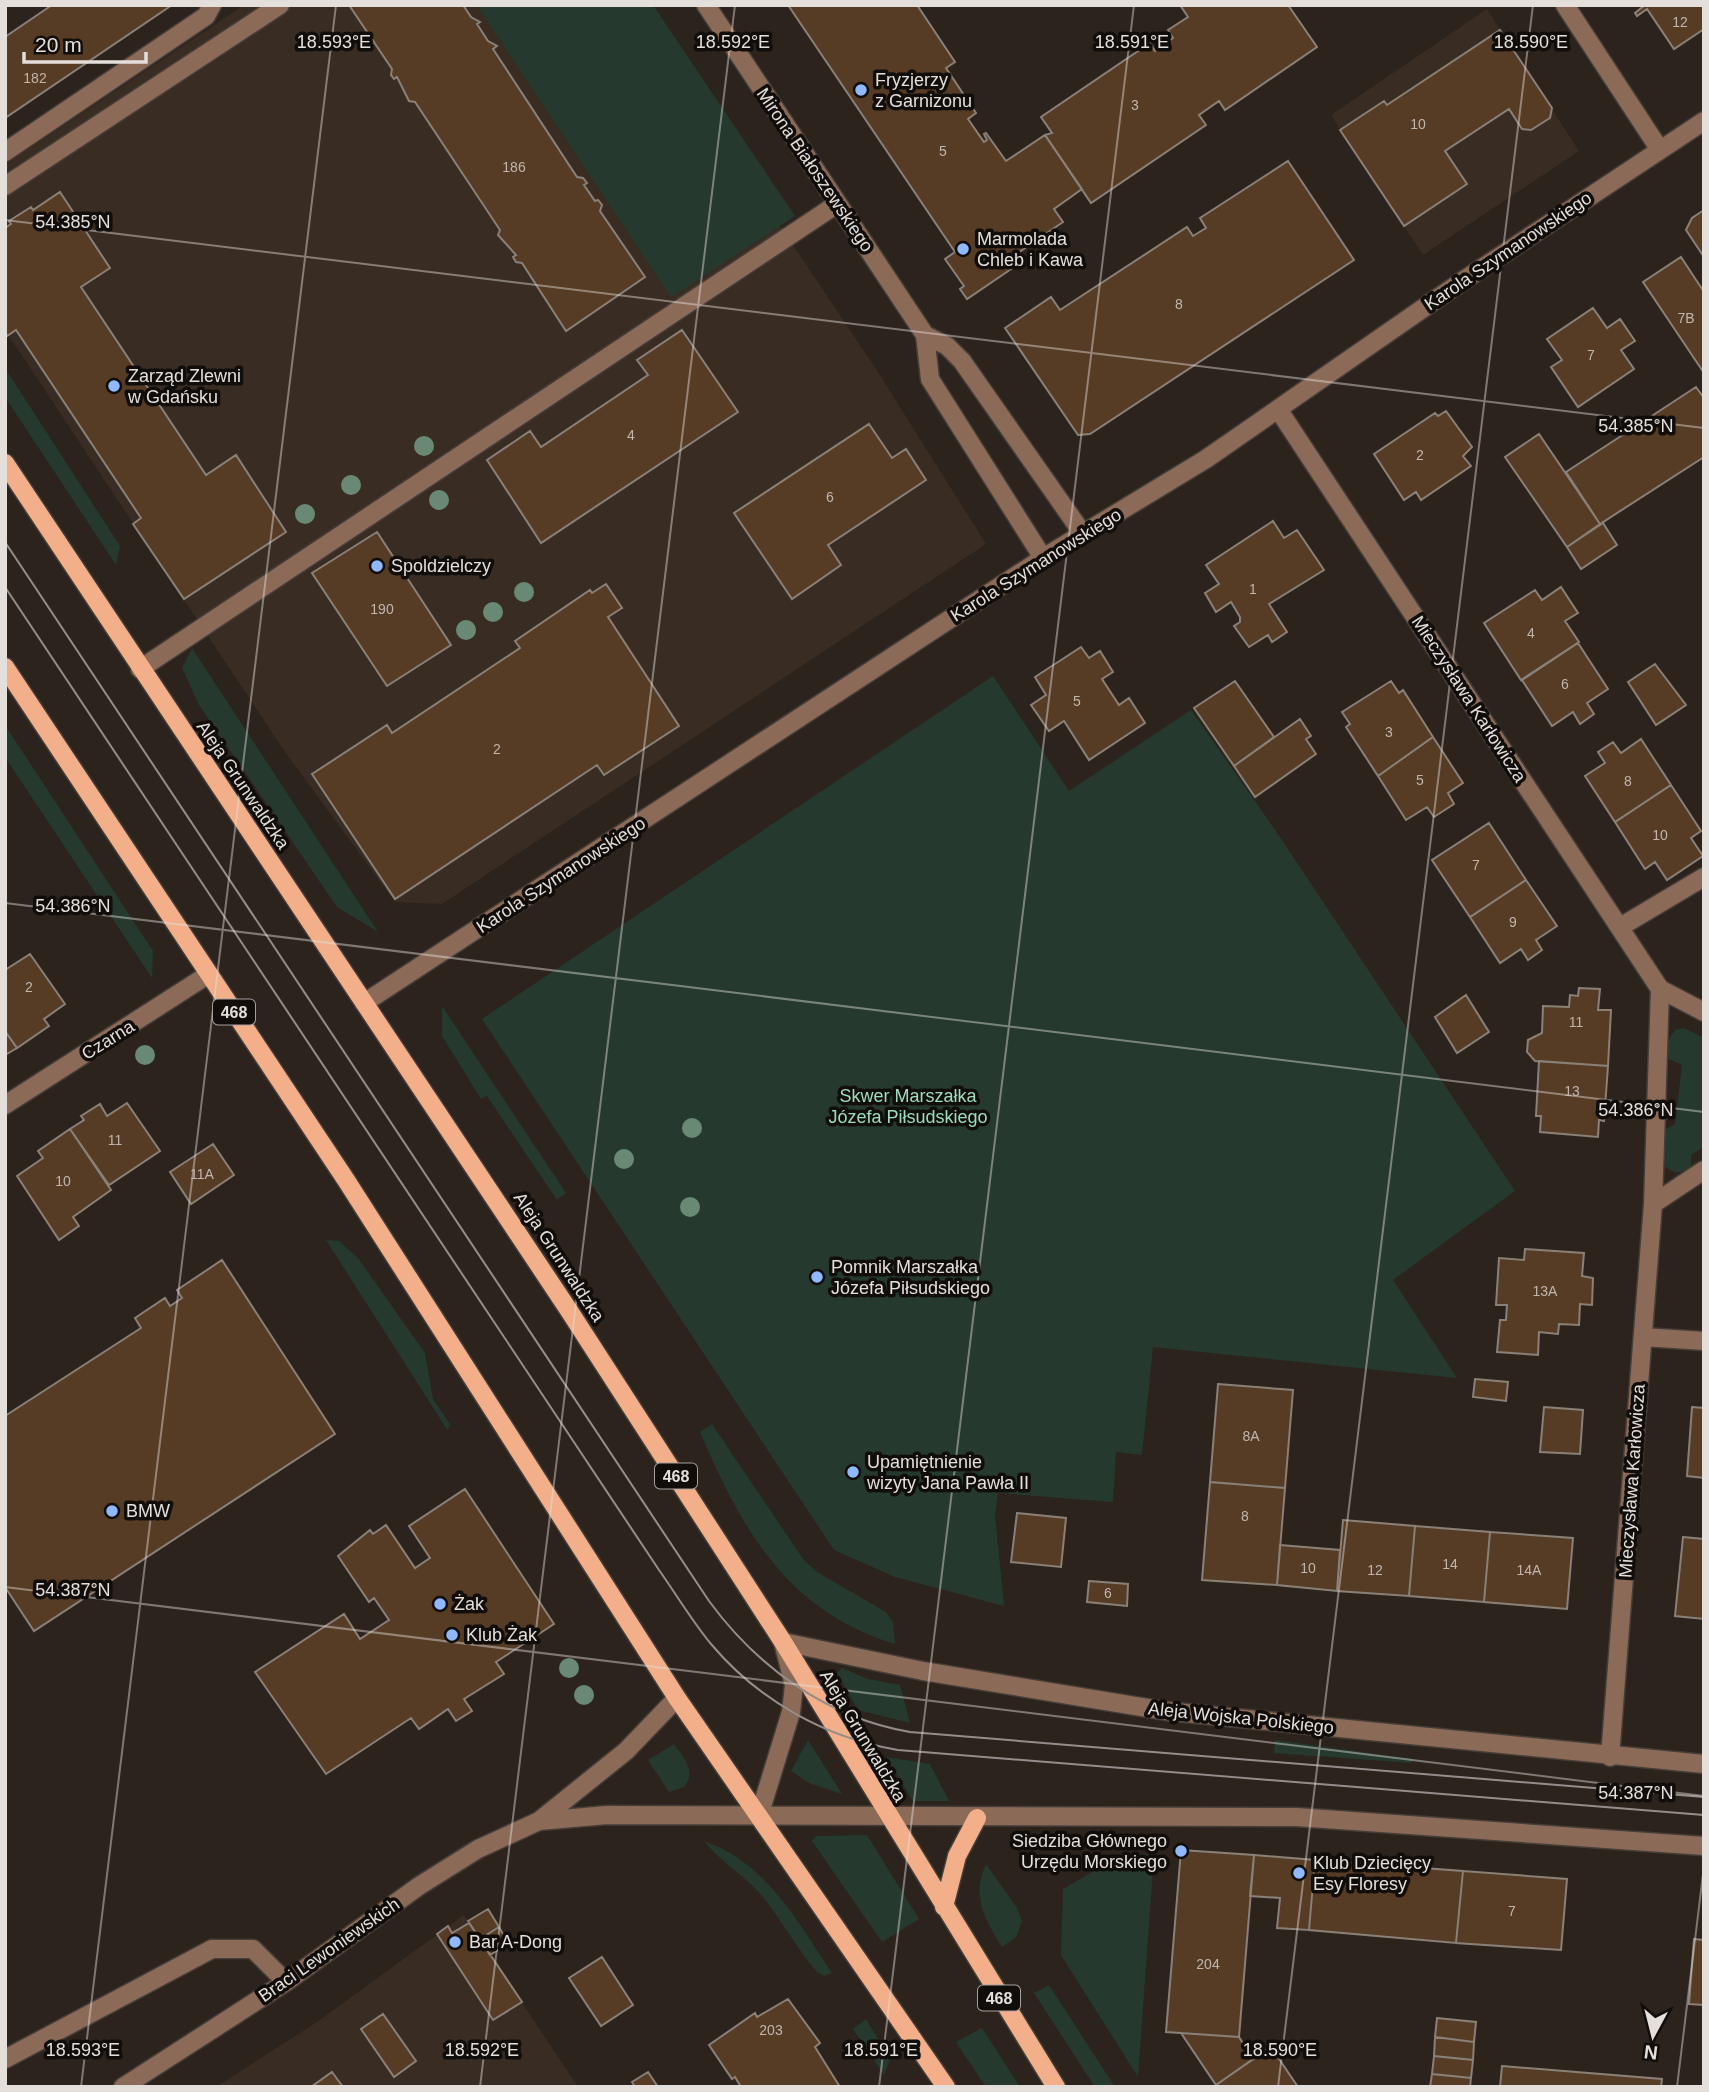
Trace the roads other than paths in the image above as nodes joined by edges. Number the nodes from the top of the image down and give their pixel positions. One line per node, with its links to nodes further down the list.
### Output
1 (212, 5): 7 (street)
2 (280, 5): 8 (street)
3 (706, 5): 9 (street, Mirona Białoszewskiego)
4 (1564, 5): 6 (street)
5 (1704, 121): 6 (street, Karola Szymanowskiego)
6 (1660, 150): 11 (street, Karola Szymanowskiego)
7 (5, 152)
8 (5, 186)
9 (837, 204): 10 (street, Mirona Białoszewskiego); 16 (street)
10 (925, 335): 13 (street, Mirona Białoszewskiego); 14 (street, Mirona Białoszewskiego)
11 (1278, 409): 13 (street, Karola Szymanowskiego); 18 (street, Mieczysława Karłowicza)
12 (5, 463): 16 (main road, Aleja Grunwaldzka / 468)
13 (1083, 534): 14 (street, Karola Szymanowskiego)
14 (1043, 558): 21 (street, Karola Szymanowskiego)
15 (5, 667): 19 (main road, 468)
16 (140, 669): 21 (main road, Aleja Grunwaldzka / 468)
17 (1704, 877): 18 (street)
18 (1620, 927): 20 (street, Mieczysława Karłowicza)
19 (209, 974): 23 (street, Czarna); 29 (main road, 468)
20 (1660, 989): 22 (street, Mieczysława Karłowicza); 25 (street, Mieczysława Karłowicza)
21 (364, 1003): 28 (main road, Aleja Grunwaldzka / 468)
22 (1704, 1012)
23 (5, 1105)
24 (1704, 1170): 25 (street)
25 (1653, 1204): 26 (street, Mieczysława Karłowicza)
26 (1643, 1337): 27 (street); 30 (street, Mieczysława Karłowicza)
27 (1704, 1341)
28 (783, 1642): 30 (street, Aleja Wojska Polskiego); 32 (street); 33 (main road, Aleja Grunwaldzka / 468)
29 (677, 1698): 32 (main road, 468); 35 (street, Braci Lewoniewskich)
30 (1610, 1758): 31 (street, Aleja Wojska Polskiego)
31 (1704, 1764)
32 (759, 1816): 33 (street, Braci Lewoniewskich); 35 (street, Braci Lewoniewskich); 41 (main road, 468)
33 (888, 1817): 34 (street); 37 (main road, Aleja Grunwaldzka / 468)
34 (977, 1818): 36 (street); 37 (main road)
35 (540, 1822): 38 (street, Braci Lewoniewskich)
36 (1704, 1846)
37 (944, 1907): 42 (main road, Aleja Grunwaldzka / 468)
38 (286, 1982): 39 (street); 40 (street, Braci Lewoniewskich)
39 (5, 2059)
40 (123, 2087)
41 (946, 2087)
42 (1056, 2087)

